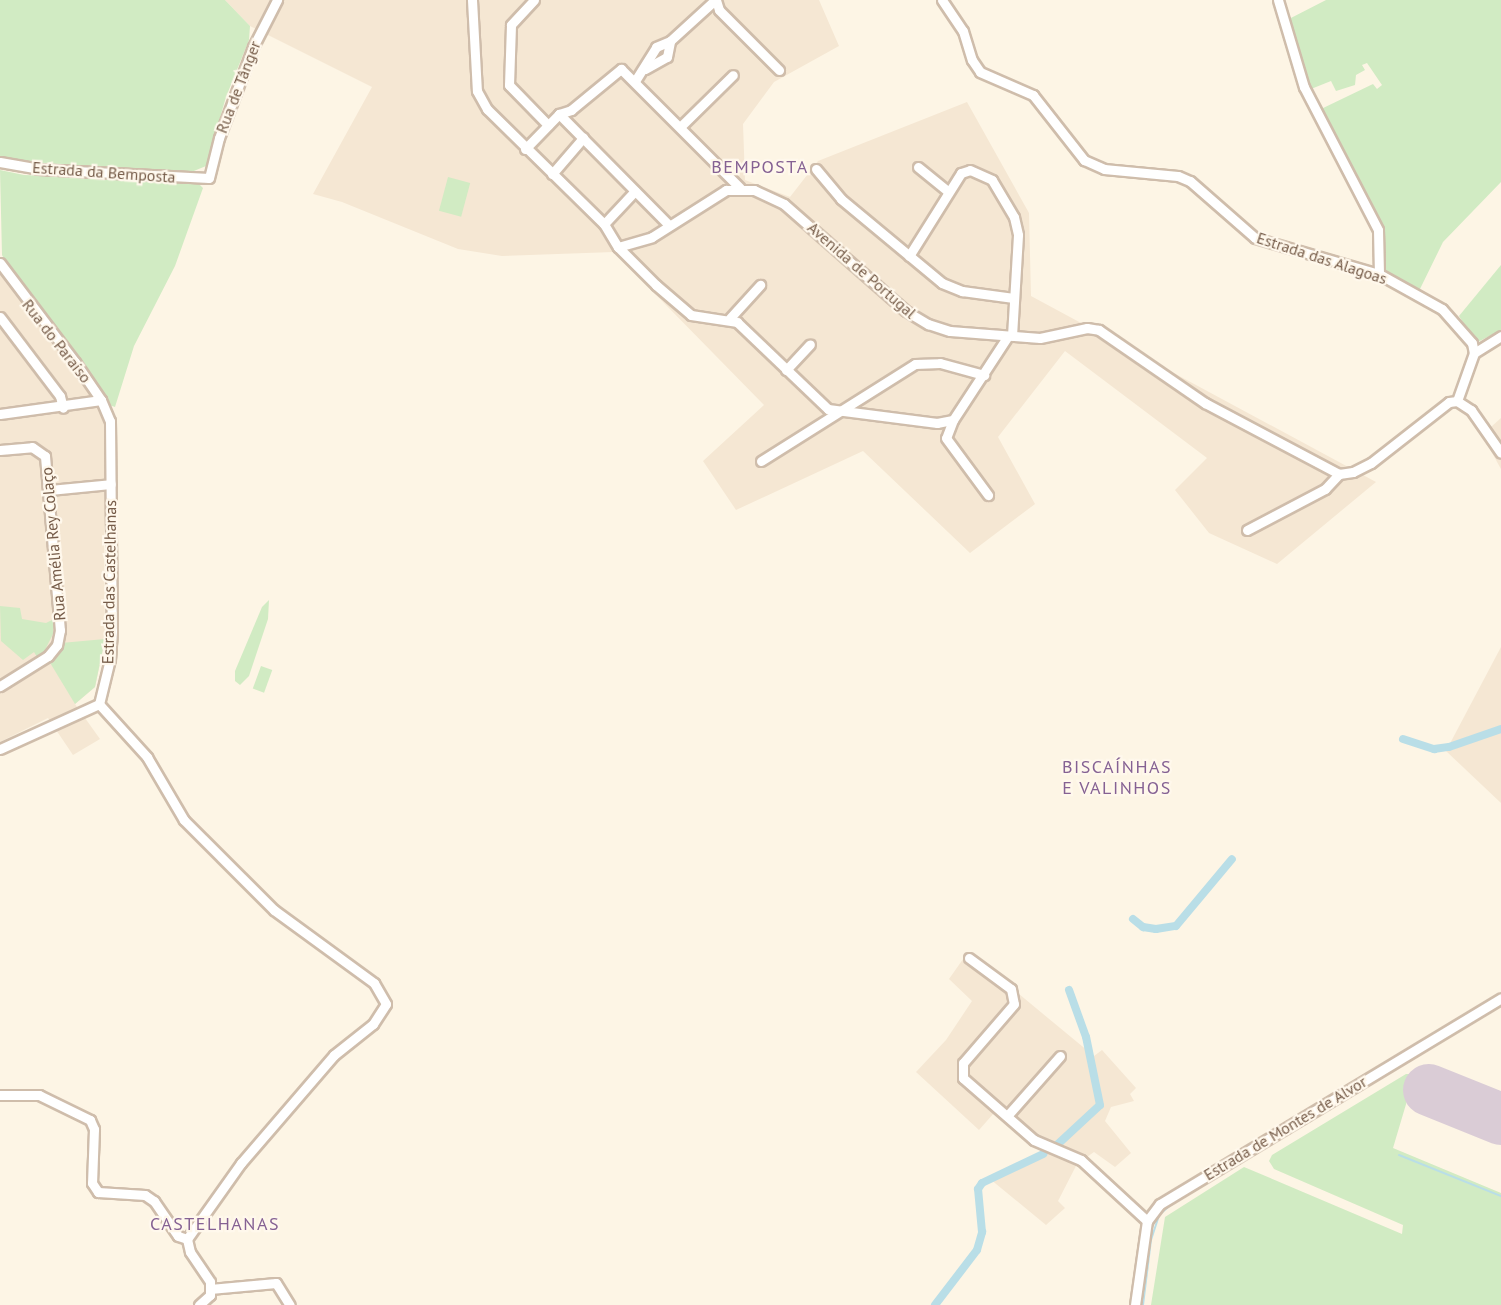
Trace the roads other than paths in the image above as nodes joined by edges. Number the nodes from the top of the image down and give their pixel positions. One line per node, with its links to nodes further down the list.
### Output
1 (277, 0): 21 (street, Rua de Tânger)
2 (472, 0): 16 (street)
3 (534, 0): 13 (street)
4 (716, 0): 7 (street); 9 (street)
5 (942, 0): 30 (street, Estrada das Alagoas)
6 (1278, 0): 30 (street)
7 (670, 41): 8 (street); 8 (street)
8 (645, 69): 11 (street)
9 (779, 70)
10 (733, 75): 14 (street)
11 (635, 81): 12 (street); 14 (street)
12 (560, 114): 13 (street); 15 (street)
13 (548, 125): 16 (street)
14 (680, 127): 22 (street)
15 (583, 138): 20 (street); 23 (street)
16 (525, 149): 20 (street)
17 (0, 162): 21 (street, Estrada da Bemposta)
18 (918, 167): 24 (street)
19 (816, 169): 28 (street)
20 (552, 174): 25 (street)
21 (209, 178)
22 (740, 188): 26 (street); 35 (street, Avenida de Portugal)
23 (635, 191): 25 (street); 26 (street)
24 (948, 191): 28 (street); 32 (street)
25 (604, 224): 27 (street)
26 (669, 225): 27 (street)
27 (618, 247): 34 (street)
28 (909, 256): 32 (street)
29 (0, 263): 41 (street, Rua do Paraíso)
30 (1379, 274): 38 (street, Estrada das Alagoas)
31 (760, 285): 34 (street)
32 (1014, 298): 35 (street)
33 (0, 317): 43 (street)
34 (730, 318): 39 (street)
35 (1010, 336): 40 (street); 52 (street, Avenida de Portugal)
36 (1501, 336): 38 (street)
37 (810, 344): 39 (street)
38 (1474, 353): 42 (street)
39 (786, 370): 45 (street)
40 (984, 375): 45 (street); 47 (street)
41 (101, 400): 43 (street); 48 (street, Rua do Paraíso)
42 (1457, 401): 50 (street); 52 (street)
43 (63, 408): 46 (street)
44 (0, 409): 46 (street)
45 (840, 412): 47 (street); 51 (street)
46 (0, 414)
47 (953, 420): 55 (street)
48 (110, 421): 53 (street, Estrada das Castelhanas)
49 (0, 450): 54 (street, Rua Amélia Rey Colaço)
50 (1501, 453)
51 (761, 461)
52 (1339, 474): 56 (street)
53 (111, 484): 54 (street); 58 (street, Estrada das Castelhanas)
54 (49, 490): 57 (street, Rua Amélia Rey Colaço)
55 (988, 495)
56 (1247, 530)
57 (0, 686)
58 (99, 704): 59 (street); 66 (street)
59 (0, 749)
60 (969, 958): 64 (street)
61 (1501, 998): 65 (street, Estrada de Montes de Alvor)
62 (1064, 1068): 64 (street)
63 (0, 1095): 66 (street)
64 (1006, 1116): 65 (street)
65 (1147, 1221): 70 (street)
66 (187, 1239): 67 (street)
67 (210, 1289): 68 (street); 69 (street)
68 (199, 1305)
69 (290, 1305)
70 (1136, 1305)

